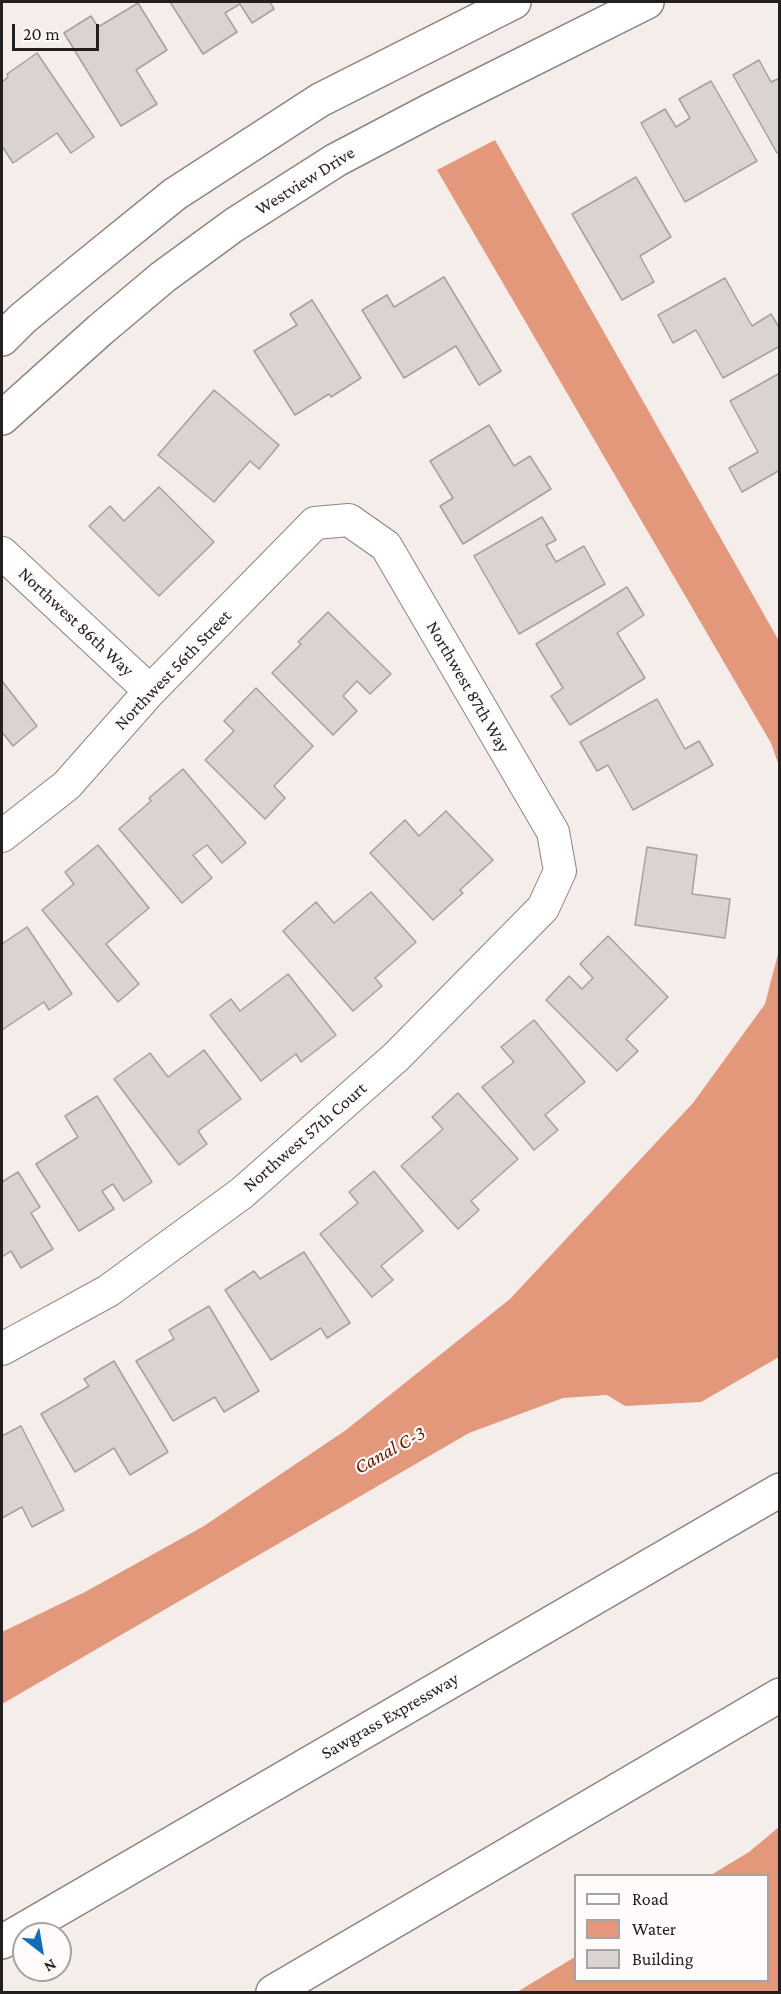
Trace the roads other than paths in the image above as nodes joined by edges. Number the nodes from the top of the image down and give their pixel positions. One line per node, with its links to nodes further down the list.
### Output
1 (514, 2): 3 (main road)
2 (647, 2): 4 (main road, Westview Drive)
3 (2, 339)
4 (2, 418)
5 (349, 520): 7 (street, Northwest 56th Street); 9 (street, Northwest 87th Way)
6 (2, 553): 7 (street, Northwest 86th Way)
7 (150, 691): 8 (street, Northwest 56th Street)
8 (2, 836)
9 (560, 871): 10 (street, Northwest 57th Court)
10 (2, 1349)
11 (780, 1488): 13 (main road, Sawgrass Expressway)
12 (780, 1695): 14 (main road)
13 (2, 1942)
14 (273, 1992)

